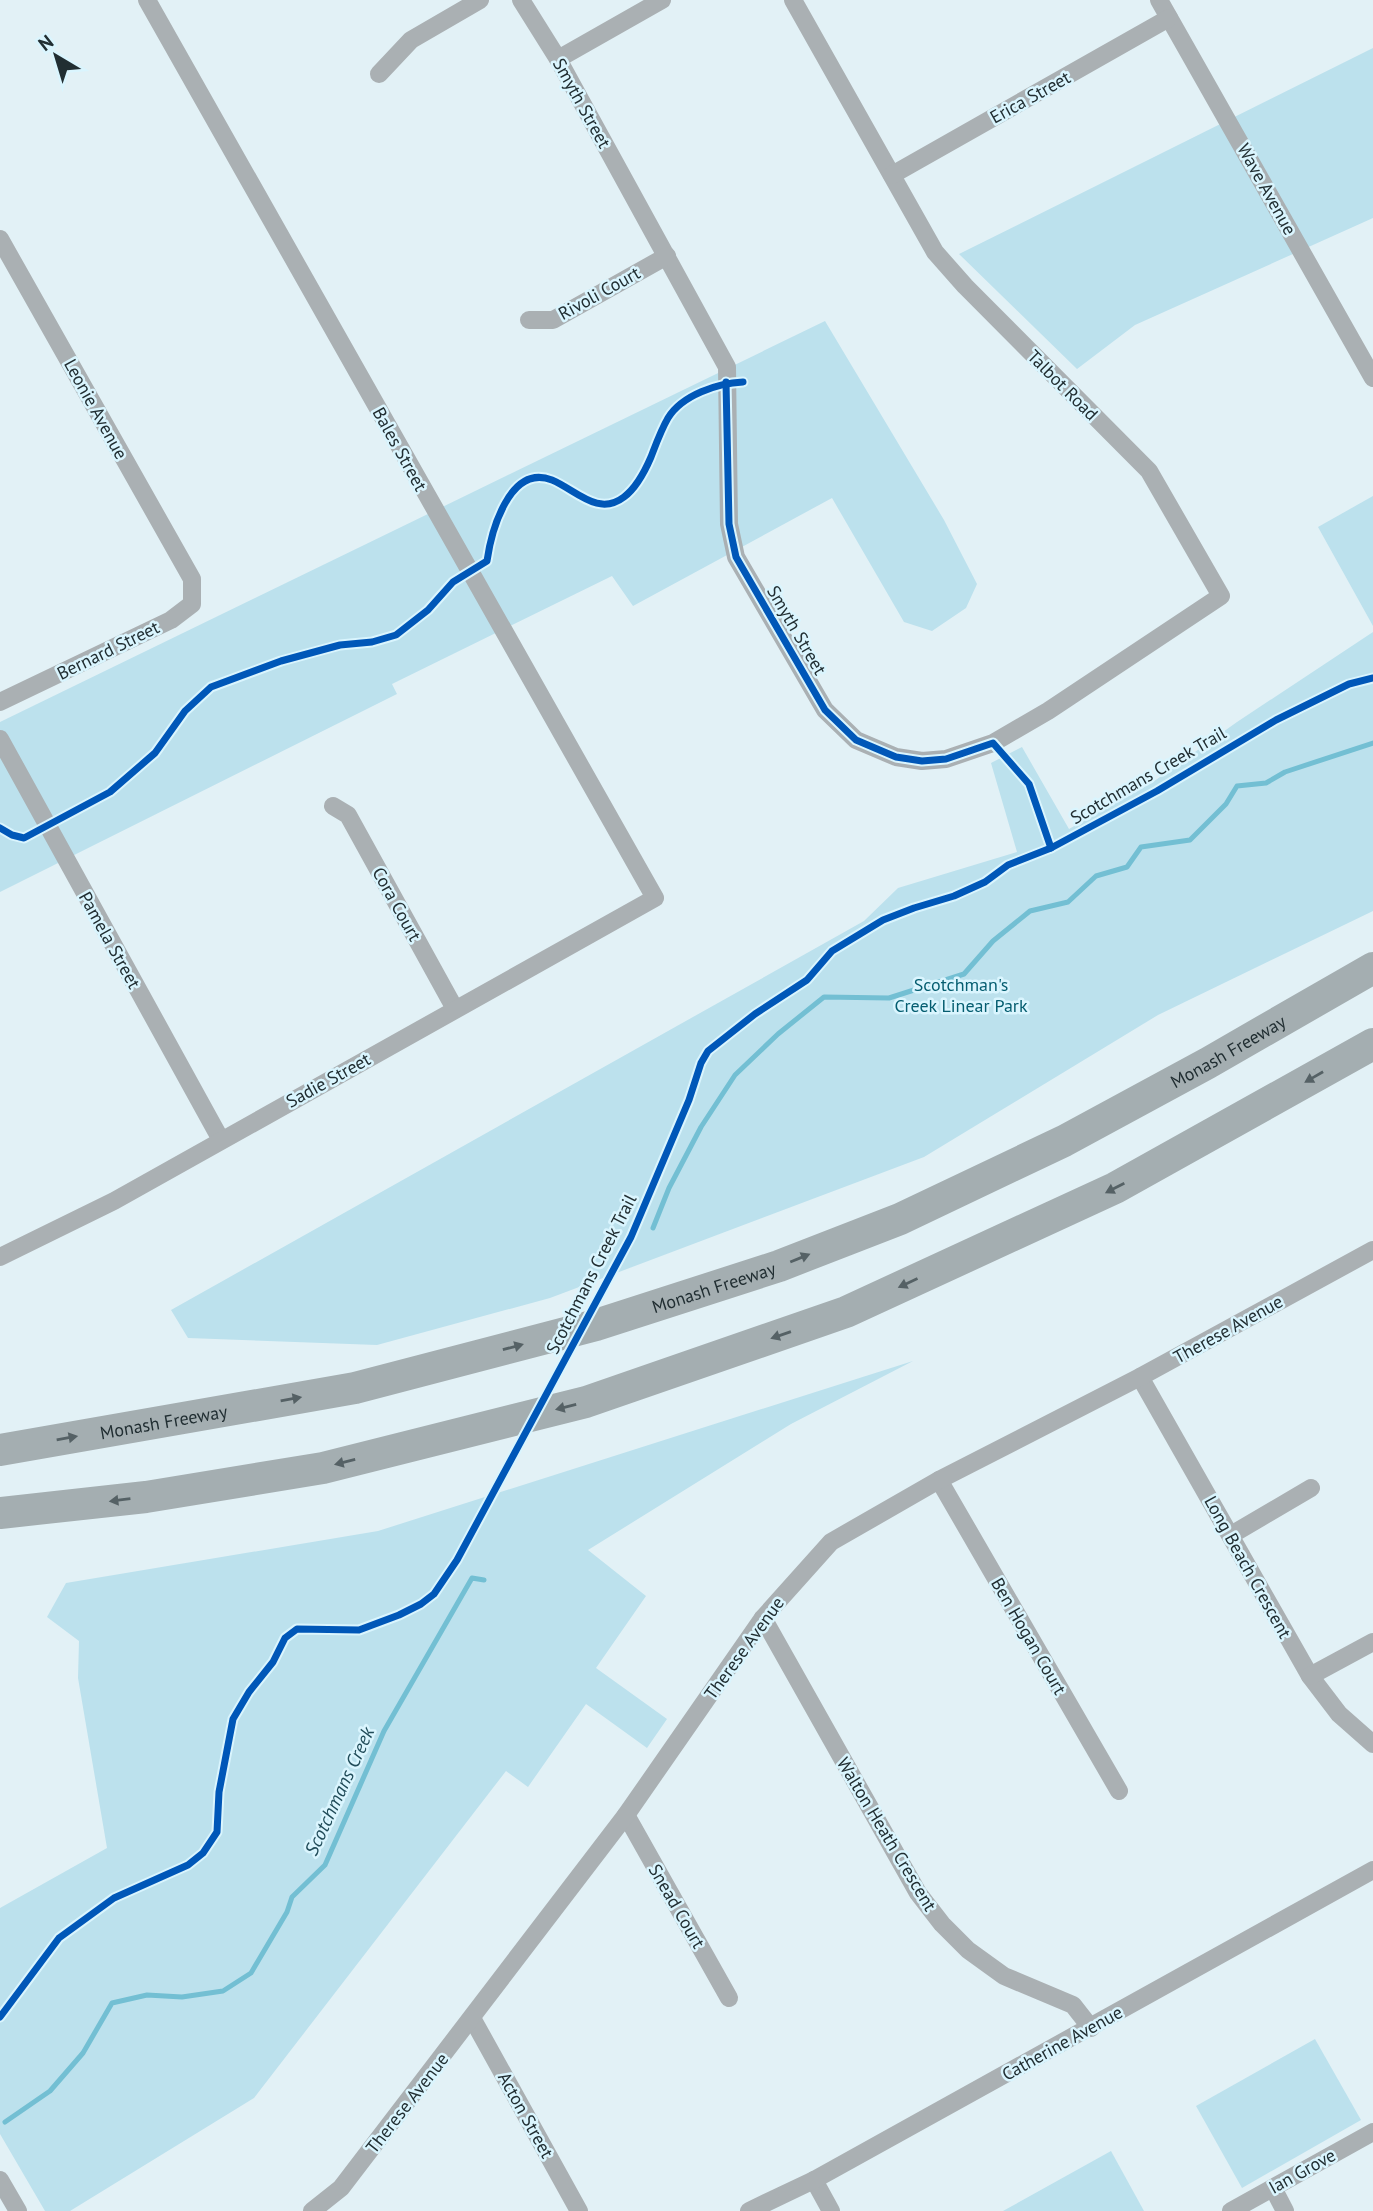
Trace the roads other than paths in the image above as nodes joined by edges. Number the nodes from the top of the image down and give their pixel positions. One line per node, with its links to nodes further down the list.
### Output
1 (147, 0): 20 (street, Bales Street)
2 (480, 0): 9 (street)
3 (521, 0): 8 (street, Smyth Street)
4 (662, 0): 8 (street)
5 (793, 0): 10 (street, Talbot Road)
6 (1159, 0): 7 (street, Wave Avenue)
7 (1169, 19): 10 (street, Erica Street); 14 (street, Wave Avenue)
8 (558, 59): 12 (street, Smyth Street)
9 (379, 74)
10 (892, 175): 17 (street, Talbot Road)
11 (0, 239): 15 (street, Leonie Avenue)
12 (667, 256): 13 (street, Rivoli Court); 17 (street, Smyth Street)
13 (529, 320)
14 (1373, 378)
15 (192, 579): 16 (street, Bernard Street)
16 (0, 702)
17 (1048, 711)
18 (0, 739): 24 (street, Pamela Street)
19 (333, 806): 22 (street, Cora Court)
20 (655, 898): 22 (street, Sadie Street)
21 (1373, 968): 28 (highway, Monash Freeway, one-way to 21)
22 (455, 1009): 24 (street, Sadie Street)
23 (1373, 1044): 31 (highway, one-way to 31)
24 (221, 1140): 26 (street, Sadie Street)
25 (1373, 1250): 27 (street, Therese Avenue)
26 (0, 1256)
27 (1140, 1377): 29 (street, Therese Avenue); 32 (street, Long Beach Crescent)
28 (0, 1450)
29 (939, 1480): 33 (street, Therese Avenue); 37 (street, Ben Hogan Court)
30 (1311, 1488): 32 (street)
31 (0, 1513)
32 (1231, 1535): 35 (street, Long Beach Crescent)
33 (763, 1618): 38 (street, Therese Avenue); 42 (street, Walton Heath Crescent)
34 (1373, 1642): 35 (street)
35 (1310, 1676): 36 (street, Long Beach Crescent)
36 (1373, 1744)
37 (1119, 1791)
38 (626, 1815): 40 (street, Snead Court); 41 (street, Therese Avenue)
39 (1373, 1870): 42 (street, Catherine Avenue)
40 (729, 1997)
41 (472, 2018): 48 (street, Therese Avenue); 49 (street, Acton Street)
42 (1091, 2028): 45 (street, Catherine Avenue)
43 (1373, 2132): 46 (street, Ian Grove)
44 (0, 2180): 47 (street)
45 (814, 2180): 50 (street, Catherine Avenue); 51 (street)
46 (1273, 2188): 52 (street, Ian Grove); 53 (street)
47 (18, 2211)
48 (312, 2211)
49 (579, 2211)
50 (749, 2211)
51 (831, 2211)
52 (1231, 2211)
53 (1285, 2211)

